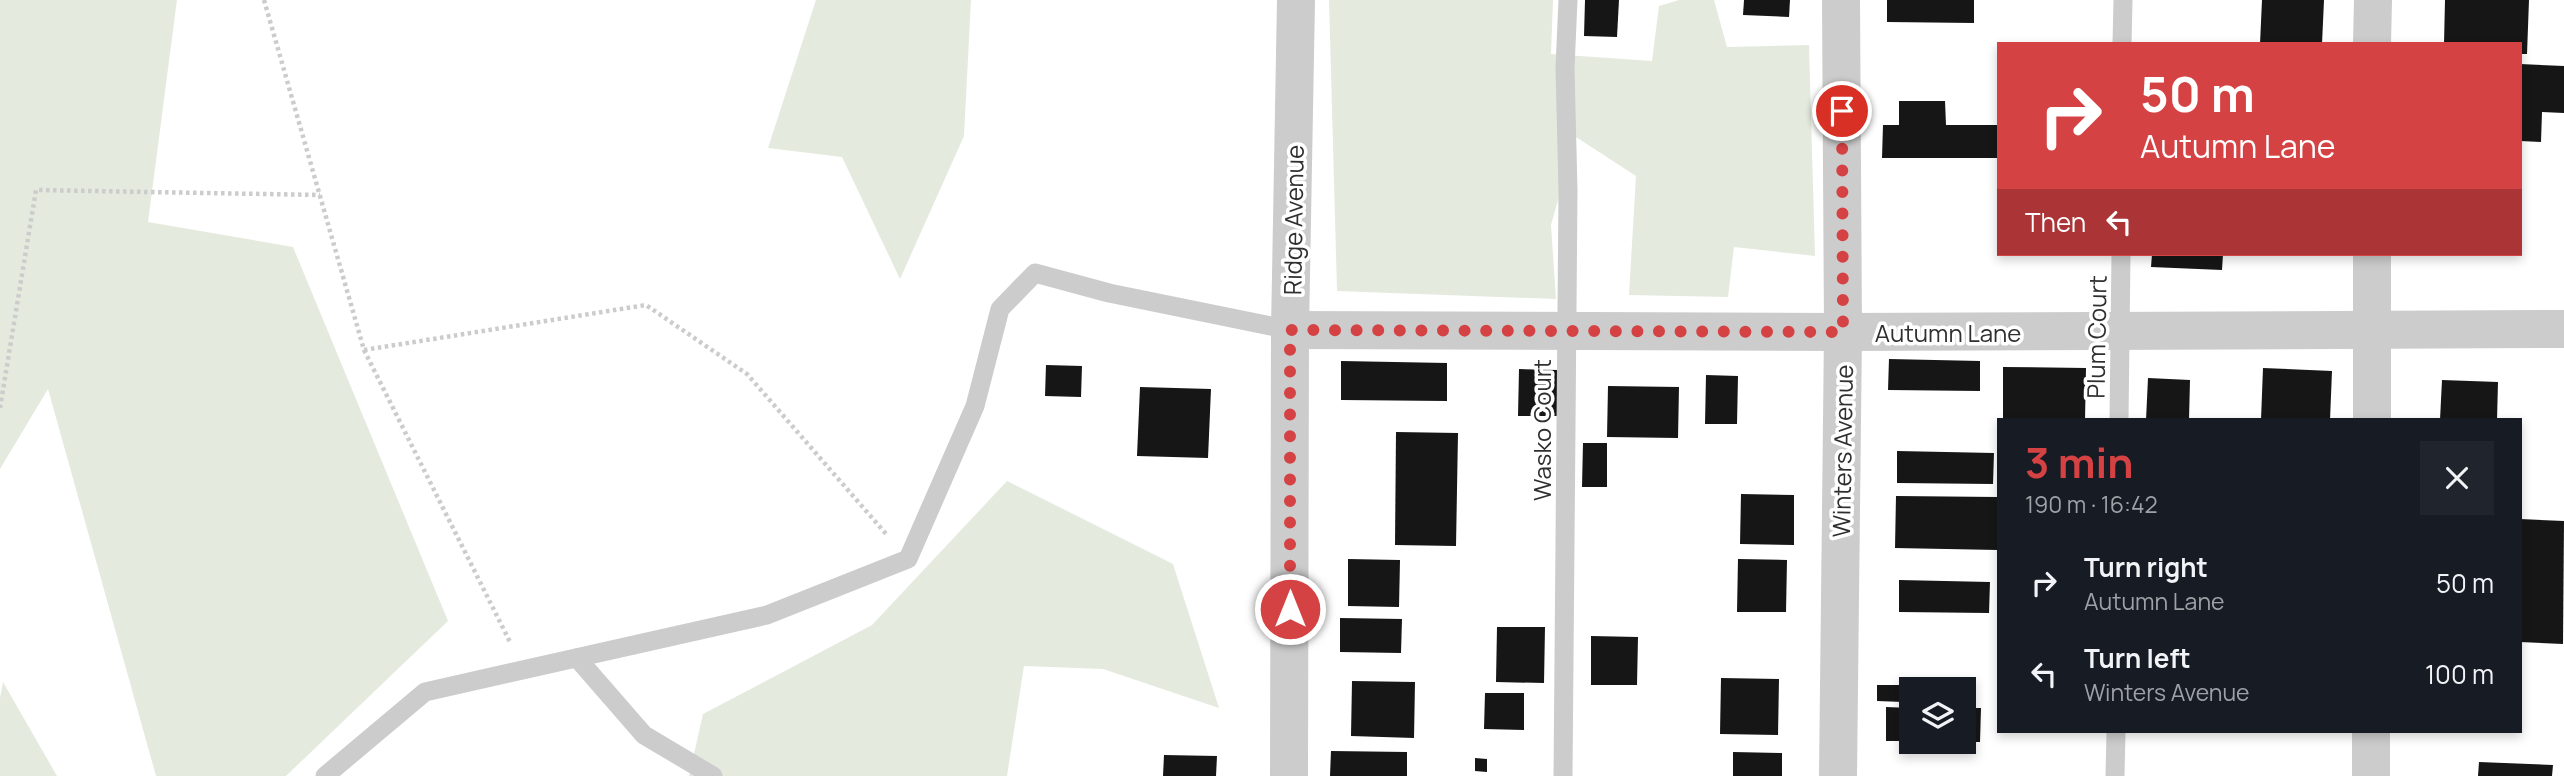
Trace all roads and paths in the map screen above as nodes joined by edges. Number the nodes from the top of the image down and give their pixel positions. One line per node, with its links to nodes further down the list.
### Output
1 (264, 0): 9 (path)
2 (1296, 0): 13 (street, Ridge Avenue)
3 (1568, 0): 14 (lane, Wasko Court)
4 (1841, 0): 17 (street, Winters Avenue)
5 (2123, 0): 7 (lane)
6 (2372, 0): 8 (street)
7 (2122, 42)
8 (2372, 42)
9 (320, 195): 18 (path); 19 (path)
10 (2121, 256): 15 (lane, Plum Court)
11 (2372, 256): 16 (street)
12 (2564, 329): 16 (street, Autumn Lane)
13 (1290, 330): 14 (street, Autumn Lane); 22 (lane); 29 (street, Ridge Avenue)
14 (1566, 331): 17 (street, Autumn Lane); 30 (lane, Wasko Court)
15 (2120, 331): 16 (street, Autumn Lane); 17 (street, Autumn Lane); 20 (lane, Plum Court)
16 (2372, 331): 21 (street)
17 (1843, 332): 31 (street, Winters Avenue)
18 (365, 350): 22 (path); 24 (path)
19 (0, 408)
20 (2119, 418)
21 (2372, 418)
22 (908, 559): 23 (lane)
23 (577, 658): 24 (lane); 28 (lane)
24 (523, 670): 27 (lane)
25 (2116, 733): 32 (lane)
26 (2371, 733): 33 (street)
27 (325, 776)
28 (713, 776)
29 (1289, 776)
30 (1563, 776)
31 (1838, 776)
32 (2115, 776)
33 (2371, 776)

